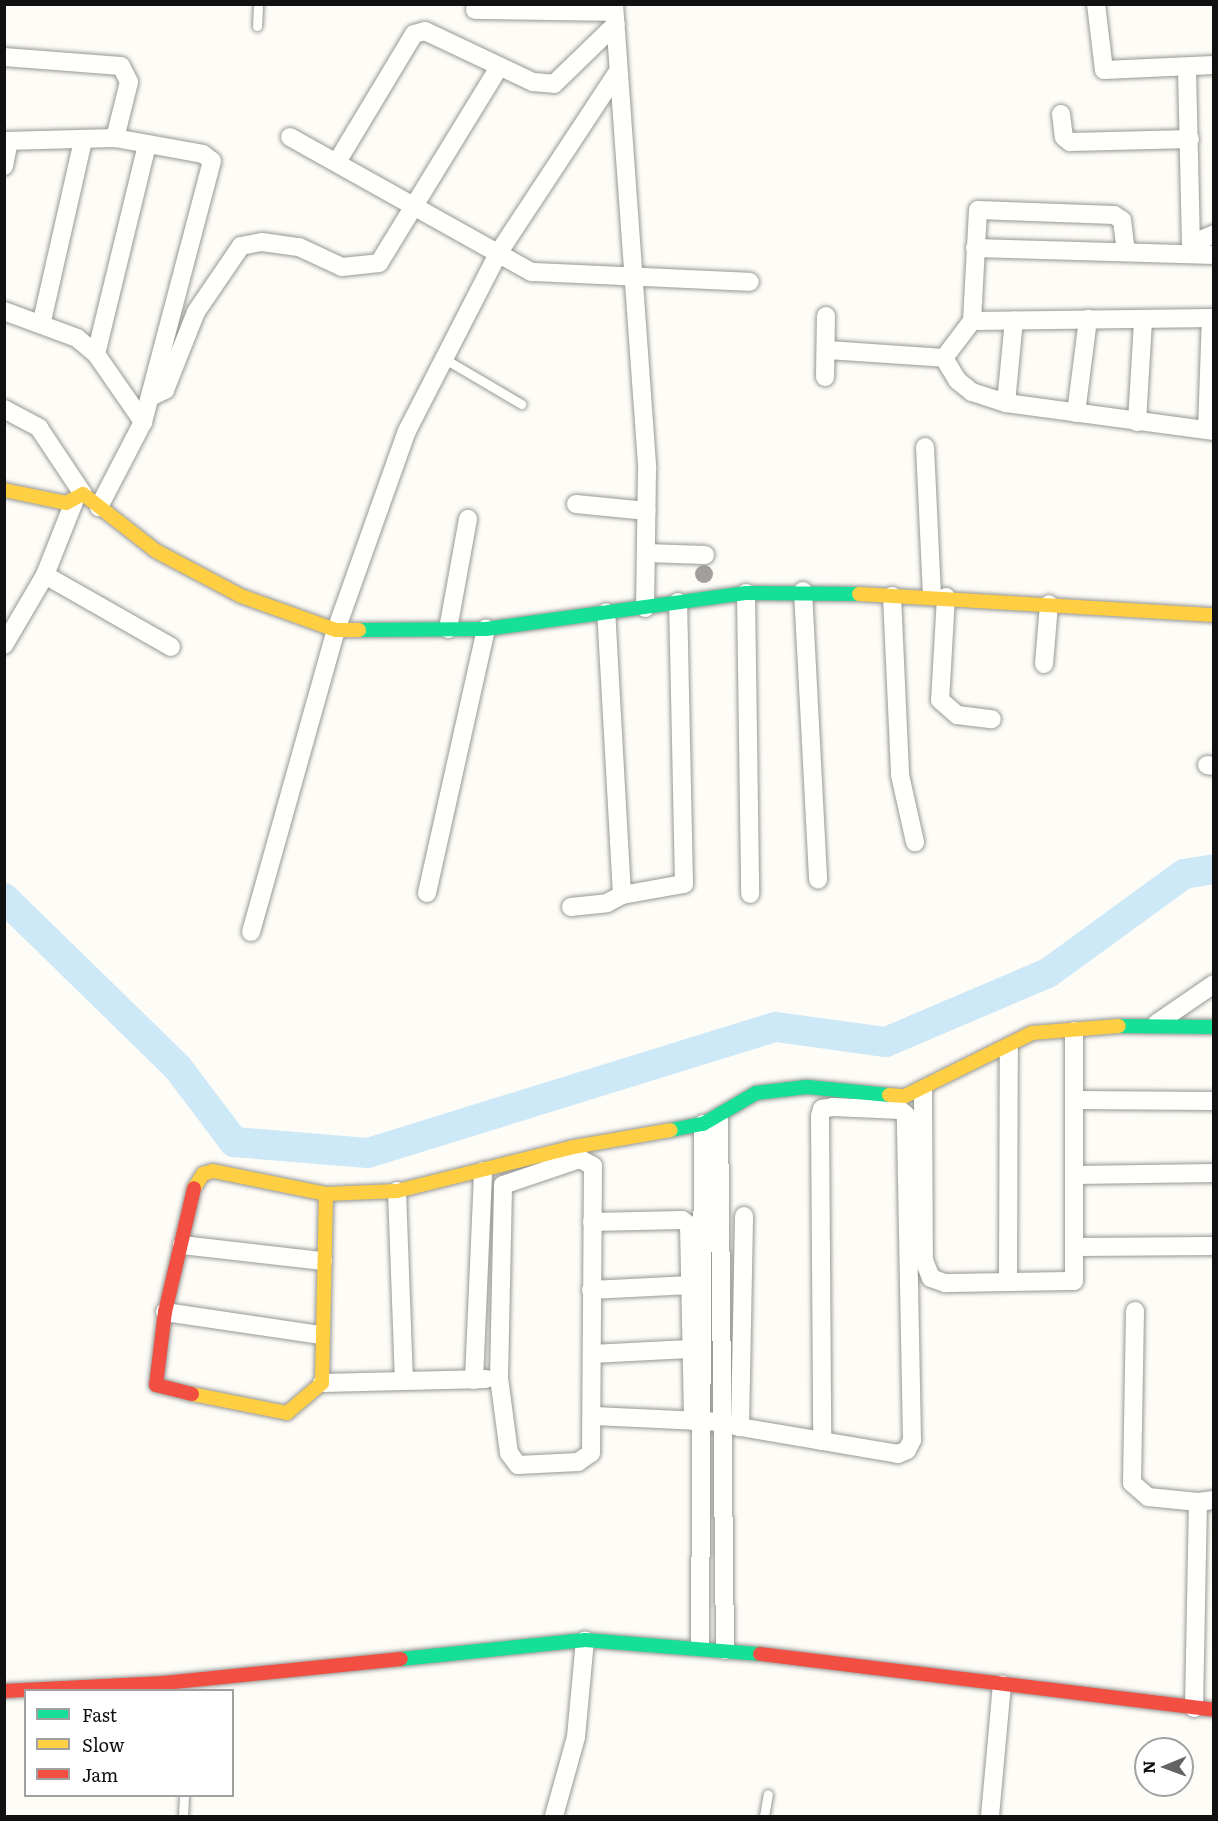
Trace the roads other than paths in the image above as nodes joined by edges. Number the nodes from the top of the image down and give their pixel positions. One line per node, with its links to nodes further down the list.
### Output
1 (258, 4): 5 (lane)
2 (1096, 4): 9 (street)
3 (475, 10): 4 (street)
4 (615, 14): 8 (street); 10 (street)
5 (257, 26)
6 (4, 57): 13 (street)
7 (1214, 65): 9 (street)
8 (499, 67): 18 (street); 20 (street)
9 (1187, 69): 14 (street)
10 (617, 73): 24 (street); 27 (street)
11 (1061, 114): 14 (street)
12 (290, 137): 18 (street)
13 (115, 138): 16 (street); 17 (street)
14 (1190, 139): 23 (street)
15 (7, 141): 16 (street); 19 (street)
16 (83, 141): 35 (street)
17 (147, 144): 38 (street); 42 (street)
18 (337, 162): 20 (street)
19 (4, 166)
20 (412, 208): 24 (street); 42 (street)
21 (1214, 234): 23 (street)
22 (975, 248): 25 (street); 25 (street); 36 (street)
23 (1191, 248): 25 (street); 26 (street)
24 (499, 252): 27 (street); 39 (street)
25 (1126, 252)
26 (1214, 255)
27 (631, 279): 28 (street); 55 (street)
28 (750, 282)
29 (4, 311): 35 (street)
30 (826, 316): 37 (street)
31 (1212, 318): 34 (street); 49 (street)
32 (1088, 319): 33 (street); 34 (street); 46 (street)
33 (1014, 320): 36 (street); 43 (street)
34 (1143, 320): 48 (street)
35 (42, 321): 38 (street)
36 (972, 321): 40 (street)
37 (828, 350): 40 (street); 41 (street)
38 (96, 354): 47 (street)
39 (443, 358): 44 (lane); 71 (street)
40 (944, 358): 43 (street)
41 (825, 377)
42 (150, 398): 47 (street)
43 (1006, 403): 46 (street)
44 (521, 404)
45 (4, 409): 52 (street)
46 (1076, 413): 48 (street)
47 (143, 422): 54 (street)
48 (1137, 422): 49 (street)
49 (1210, 430)
50 (925, 447): 63 (street)
51 (4, 490): 52 (street)
52 (79, 498): 54 (street); 59 (street)
53 (576, 504): 55 (street)
54 (99, 507): 71 (street)
55 (647, 511): 57 (street)
56 (468, 519): 69 (street)
57 (646, 553): 58 (street); 66 (street)
58 (705, 555)
59 (45, 575): 72 (street); 73 (street)
60 (803, 591): 61 (street); 62 (street); 77 (street)
61 (747, 593): 64 (street); 79 (street)
62 (892, 596): 63 (street); 76 (street)
63 (939, 597): 65 (street); 75 (street)
64 (678, 602): 66 (street); 80 (street)
65 (1049, 604): 68 (street); 74 (street)
66 (645, 608): 67 (street)
67 (606, 612): 70 (street); 80 (street)
68 (1214, 615)
69 (448, 629): 70 (street); 71 (street)
70 (486, 629): 78 (street)
71 (336, 630): 82 (street)
72 (4, 645)
73 (171, 647)
74 (1044, 664)
75 (992, 719)
76 (915, 842)
77 (818, 880)
78 (427, 893)
79 (750, 894)
80 (622, 895): 81 (street)
81 (571, 908)
82 (250, 932)
83 (1214, 984): 84 (street)
84 (1157, 1023): 85 (street); 86 (street)
85 (1214, 1027)
86 (1074, 1031): 87 (street); 89 (street)
87 (1009, 1049): 88 (street); 103 (street)
88 (923, 1090): 91 (street); 103 (street)
89 (1075, 1100): 90 (street); 94 (street)
90 (1214, 1101)
91 (711, 1121): 92 (street); 116 (street)
92 (483, 1171): 95 (street); 113 (street)
93 (1214, 1173): 94 (street)
94 (1075, 1175): 101 (street)
95 (397, 1191): 96 (street); 112 (street)
96 (326, 1194): 99 (street); 102 (street)
97 (744, 1216): 116 (street)
98 (592, 1222): 104 (street); 105 (street); 111 (street)
99 (182, 1245): 102 (street); 107 (street)
100 (1214, 1246): 101 (street)
101 (1076, 1247): 103 (street)
102 (323, 1261): 108 (street)
103 (1008, 1282)
104 (691, 1285): 105 (street); 109 (street)
105 (591, 1290): 110 (street)
106 (1136, 1311): 120 (street)
107 (165, 1312): 108 (street); 114 (street)
108 (321, 1335): 114 (street)
109 (689, 1349): 110 (street); 116 (street)
110 (592, 1354): 115 (street)
111 (500, 1378): 113 (street); 115 (street)
112 (404, 1380): 113 (street); 114 (street)
113 (474, 1380)
114 (322, 1383)
115 (594, 1416): 116 (street)
116 (715, 1422): 117 (street); 118 (street); 119 (street)
117 (822, 1441): 117 (street)
118 (704, 1457): 119 (street); 121 (street)
119 (723, 1457): 122 (street)
120 (1206, 1501): 131 (street)
121 (700, 1580): 122 (street); 124 (street)
122 (724, 1580): 125 (street)
123 (585, 1640): 124 (street); 127 (street); 136 (street)
124 (700, 1647): 125 (street)
125 (725, 1650): 126 (street)
126 (1002, 1685): 131 (street); 138 (street)
127 (166, 1687): 128 (street)
128 (85, 1689)
129 (4, 1691): 130 (street)
130 (24, 1691)
131 (1194, 1707): 132 (street)
132 (1214, 1710)
133 (768, 1794): 137 (lane)
134 (184, 1797): 135 (lane)
135 (183, 1816)
136 (555, 1816)
137 (764, 1816)
138 (990, 1816)

